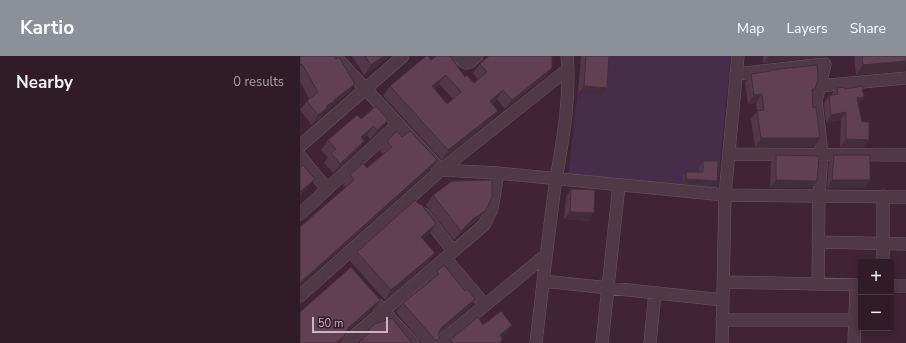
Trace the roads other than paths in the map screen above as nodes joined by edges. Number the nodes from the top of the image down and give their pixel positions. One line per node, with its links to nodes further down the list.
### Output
1 (335, 56): 12 (street)
2 (403, 56): 12 (street)
3 (457, 56): 4 (street)
4 (477, 56)
5 (567, 56): 8 (street)
6 (738, 56): 9 (street)
7 (825, 60): 9 (street); 11 (street)
8 (568, 69): 19 (street); 21 (street)
9 (736, 74): 15 (street)
10 (906, 78): 11 (street)
11 (819, 86): 16 (street)
12 (366, 88): 13 (street); 14 (street)
13 (398, 124): 19 (street); 23 (street)
14 (300, 146)
15 (729, 154): 16 (street); 24 (street)
16 (822, 154): 17 (street); 25 (street)
17 (906, 155)
18 (300, 156): 23 (street)
19 (441, 170): 20 (street); 27 (street)
20 (498, 173): 21 (street); 33 (street)
21 (556, 179): 22 (street); 34 (street)
22 (619, 185): 24 (street); 44 (street)
23 (327, 189): 29 (street)
24 (725, 194): 25 (street); 39 (street)
25 (819, 195): 26 (street); 30 (street)
26 (883, 196): 28 (street); 31 (street)
27 (411, 197): 33 (street); 36 (street)
28 (906, 197)
29 (300, 214)
30 (818, 242): 31 (street); 40 (street)
31 (883, 244): 32 (street); 35 (street)
32 (906, 244)
33 (449, 255): 50 (street); 51 (street)
34 (546, 256): 38 (street); 50 (street)
35 (883, 259)
36 (339, 260): 37 (street); 48 (street)
37 (349, 272)
38 (543, 281): 44 (street); 57 (street)
39 (724, 282): 40 (street); 49 (street)
40 (818, 284): 41 (street)
41 (858, 285)
42 (894, 286): 43 (street)
43 (906, 286)
44 (608, 288): 45 (street); 58 (street)
45 (655, 293): 49 (street); 59 (street)
46 (368, 294): 51 (street)
47 (858, 294): 53 (street)
48 (300, 296)
49 (723, 300): 52 (street)
50 (485, 305): 56 (street)
51 (383, 311): 54 (street); 55 (street)
52 (722, 320): 53 (street); 60 (street)
53 (855, 320): 61 (street)
54 (346, 343)
55 (413, 343)
56 (439, 343)
57 (536, 343)
58 (602, 343)
59 (650, 343)
60 (722, 343)
61 (854, 343)

